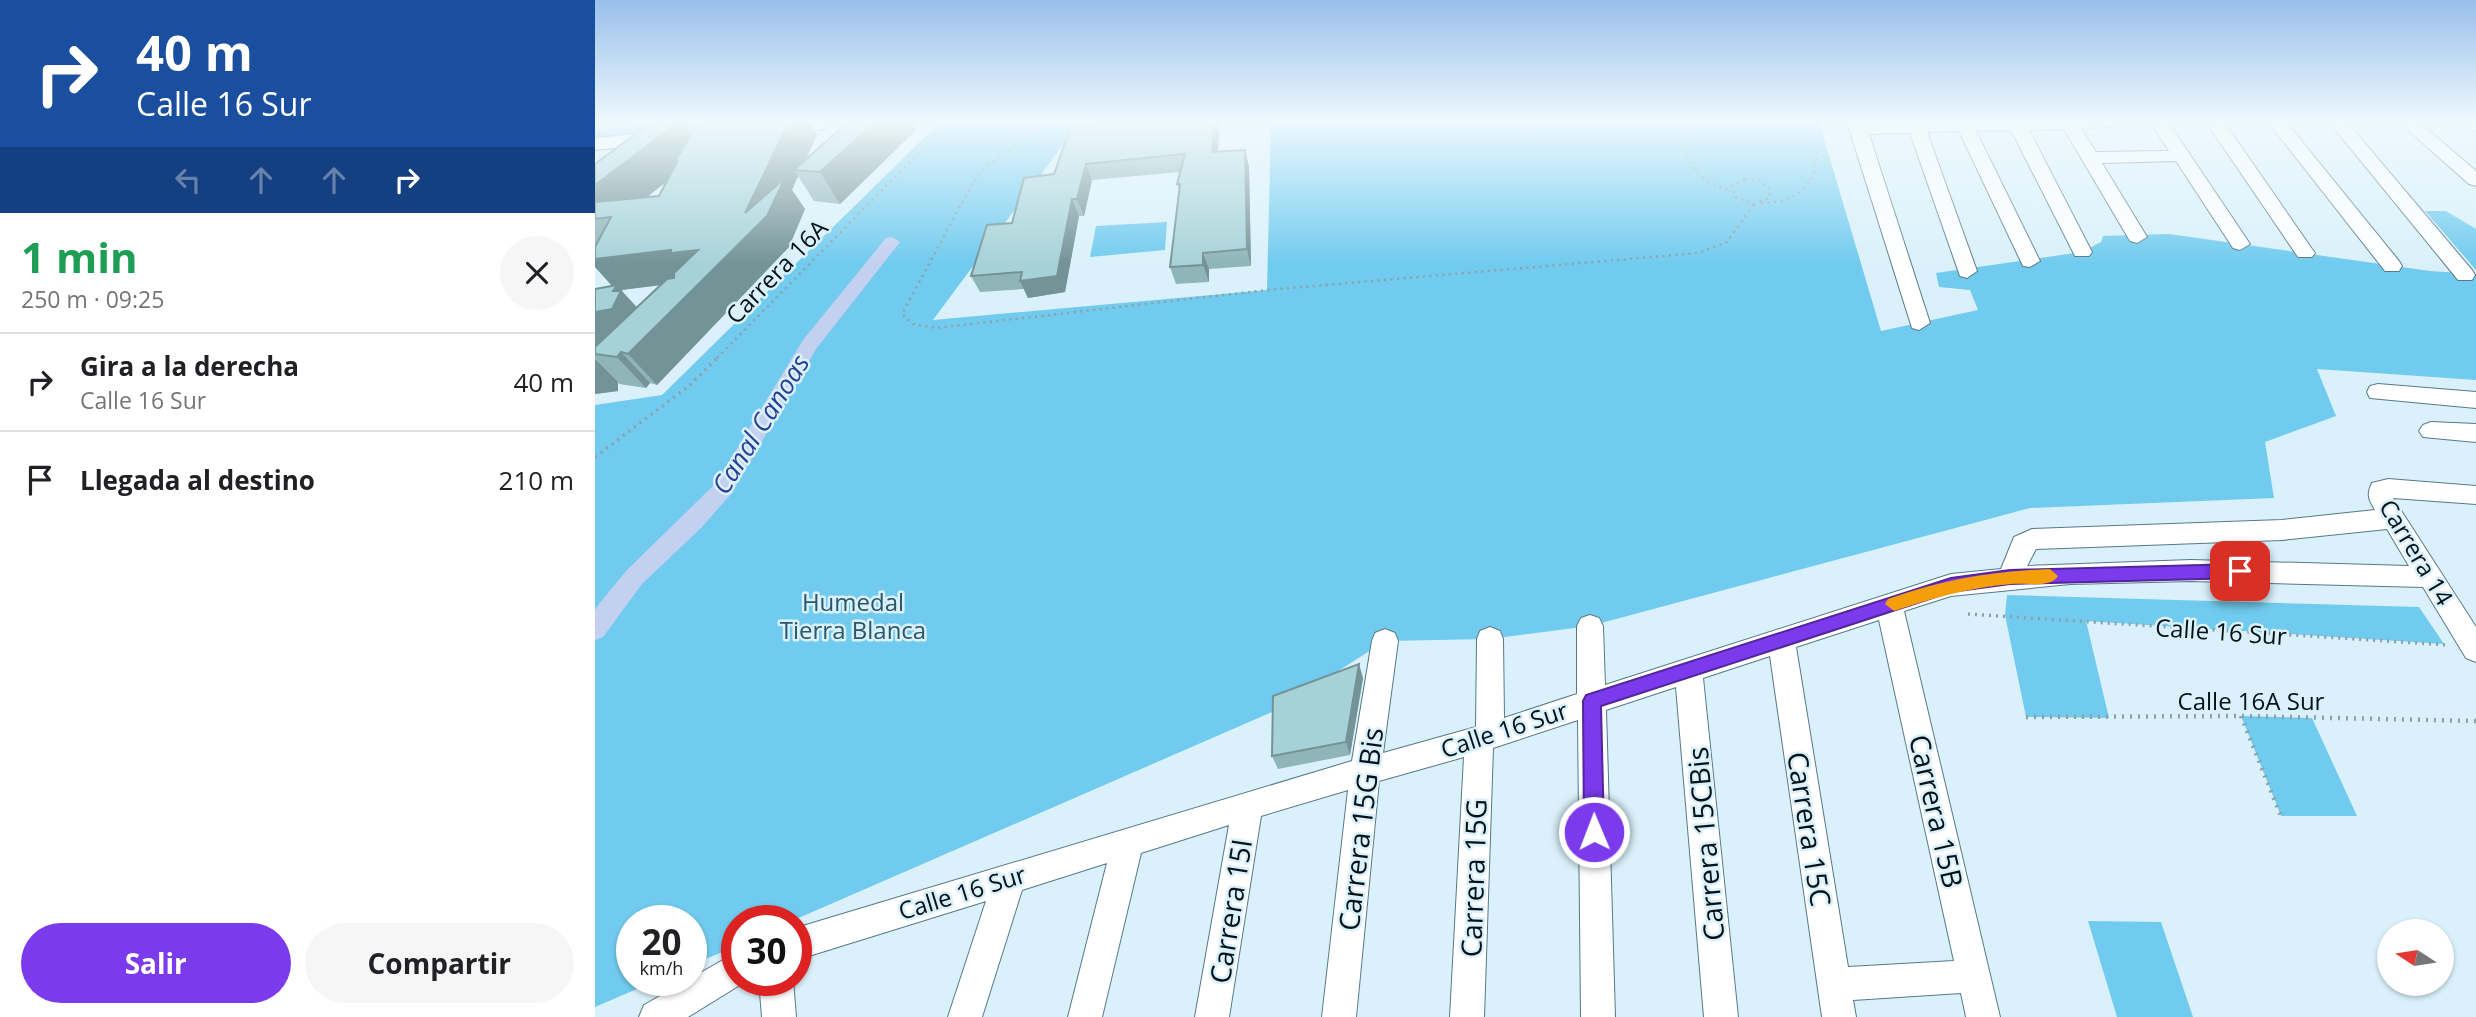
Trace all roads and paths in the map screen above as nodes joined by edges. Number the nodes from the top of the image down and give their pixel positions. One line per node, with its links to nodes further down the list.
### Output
1 (902, 169): 30 (path, Carrera 16A)
2 (982, 169): 16 (path)
3 (1696, 169): 14 (path)
4 (1815, 169): 15 (path)
5 (1871, 169): 25 (street)
6 (1932, 169): 23 (street)
7 (1986, 169): 21 (street)
8 (2038, 169): 19 (street)
9 (2097, 169): 17 (street)
10 (2190, 169): 18 (street)
11 (2248, 169): 20 (street)
12 (2315, 169): 22 (street)
13 (2377, 169): 24 (street)
14 (1731, 190): 15 (path); 16 (path)
15 (1761, 202): 16 (path)
16 (1754, 204)
17 (2137, 237)
18 (2240, 244)
19 (2082, 252)
20 (2305, 253)
21 (2030, 261)
22 (2392, 266)
23 (1967, 271)
24 (2465, 275)
25 (1919, 323)
26 (2378, 392): 27 (street)
27 (2476, 400)
28 (2431, 431): 29 (street)
29 (2476, 433)
30 (595, 457)
31 (2476, 495): 32 (street, Carrera 14)
32 (2394, 518): 33 (street); 34 (street, Carrera 14)
33 (2010, 577): 34 (street, Calle 16 Sur); 35 (street, Calle 16 Sur)
34 (2431, 577): 41 (street, Carrera 14)
35 (1889, 605): 39 (street, Calle 16 Sur); 54 (street, Carrera 15B)
36 (1968, 614): 41 (path, Calle 16 Sur)
37 (1590, 626): 43 (street)
38 (1490, 639): 47 (street, Carrera 15G)
39 (1781, 640): 42 (street, Calle 16 Sur); 56 (street, Carrera 15C)
40 (1385, 641): 48 (street, Carrera 15G Bis)
41 (2475, 648)
42 (1689, 672): 43 (street, Calle 16 Sur); 66 (street, Carrera 15CBis)
43 (1592, 701): 47 (street, Calle 16 Sur); 65 (street)
44 (2241, 716): 45 (path, Calle 16A Sur); 46 (path, Calle 16A Sur); 50 (path)
45 (2026, 717)
46 (2476, 721)
47 (1484, 737): 48 (street, Calle 16 Sur); 64 (street, Carrera 15G)
48 (1365, 773): 49 (street, Calle 16 Sur); 63 (street, Carrera 15G Bis)
49 (1248, 805): 51 (street, Calle 16 Sur); 62 (street, Carrera 15I)
50 (2281, 816)
51 (1128, 844): 52 (street, Calle 16 Sur); 61 (street)
52 (1010, 877): 53 (street, Calle 16 Sur); 60 (street)
53 (812, 939)
54 (1975, 976): 56 (street); 68 (street, Carrera 15B)
55 (721, 978): 58 (street)
56 (1834, 985): 67 (street, Carrera 15C)
57 (777, 996): 59 (street)
58 (656, 1017)
59 (779, 1017)
60 (965, 1017)
61 (1085, 1017)
62 (1212, 1017)
63 (1339, 1017)
64 (1467, 1017)
65 (1598, 1017)
66 (1721, 1017)
67 (1839, 1017)
68 (1983, 1017)

